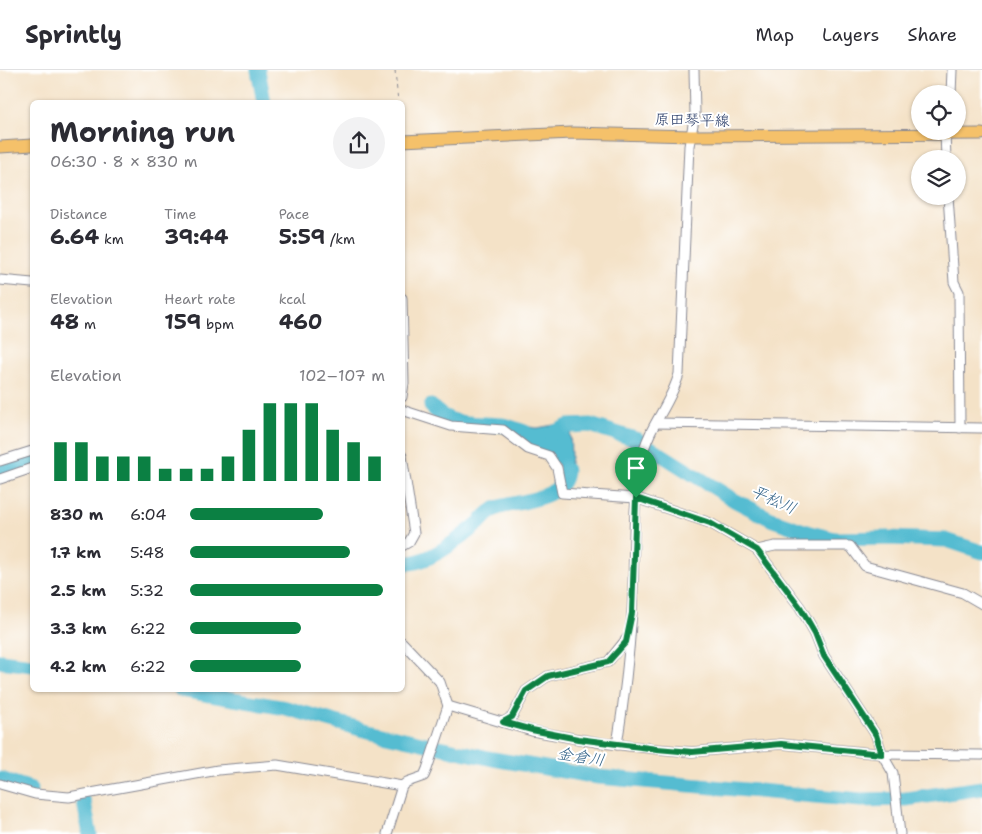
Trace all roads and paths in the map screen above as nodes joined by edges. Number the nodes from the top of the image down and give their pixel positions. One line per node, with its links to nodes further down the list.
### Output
1 (395, 70): 5 (path)
2 (694, 70): 9 (street)
3 (952, 70): 4 (street)
4 (951, 85)
5 (398, 100)
6 (911, 133): 9 (main road, 原田琴平線)
7 (966, 134): 8 (main road, 原田琴平線)
8 (982, 134)
9 (692, 136): 10 (main road, 原田琴平線); 17 (street)
10 (405, 141)
11 (30, 145): 12 (main road)
12 (0, 147)
13 (949, 205): 18 (street)
14 (0, 280): 15 (street)
15 (30, 283)
16 (405, 411): 25 (street)
17 (656, 423): 18 (street); 25 (street)
18 (960, 428): 19 (street)
19 (982, 428)
20 (30, 452): 21 (street)
21 (0, 461)
22 (30, 469): 24 (street)
23 (405, 475): 26 (street)
24 (0, 479)
25 (636, 498): 27 (street); 29 (street)
26 (405, 544)
27 (757, 550): 28 (street); 34 (street)
28 (982, 604)
29 (629, 634): 32 (street); 33 (street)
30 (405, 645): 31 (street)
31 (448, 706): 32 (street); 37 (street)
32 (503, 722): 33 (street)
33 (618, 744): 34 (street)
34 (882, 754): 35 (street); 38 (street)
35 (982, 755)
36 (0, 784): 37 (street)
37 (402, 786): 39 (street)
38 (899, 831)
39 (387, 834)

